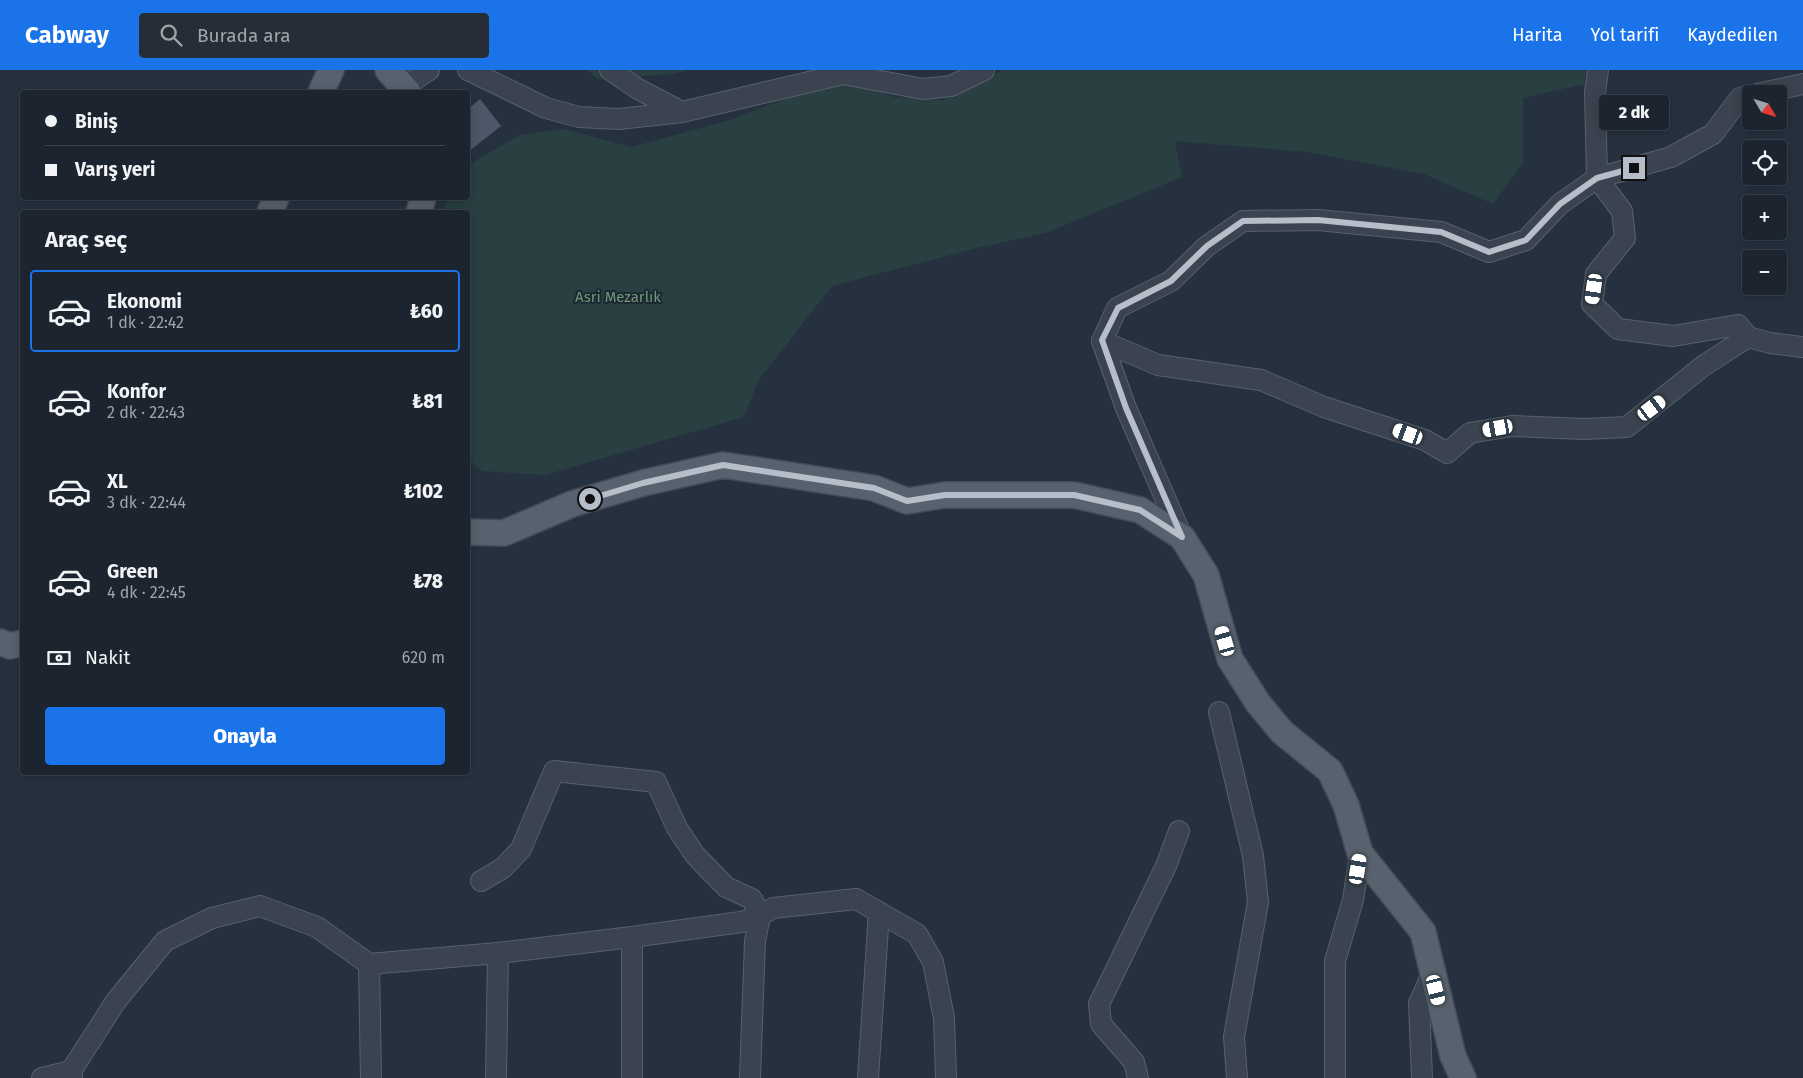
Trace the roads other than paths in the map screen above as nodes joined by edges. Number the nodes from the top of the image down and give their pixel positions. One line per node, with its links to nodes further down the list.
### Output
1 (331, 70): 10 (main road)
2 (429, 70): 7 (street)
3 (468, 70): 12 (street)
4 (610, 70): 12 (street)
5 (984, 70): 12 (street)
6 (1598, 70): 13 (street)
7 (400, 83)
8 (1803, 84): 9 (street)
9 (1788, 87)
10 (322, 90)
11 (1742, 97): 13 (street)
12 (682, 112)
13 (1597, 178): 14 (street); 15 (street)
14 (1748, 337): 15 (street); 16 (street)
15 (1102, 340): 18 (street)
16 (1803, 347)
17 (470, 532): 18 (main road)
18 (1182, 537): 23 (main road)
19 (0, 642): 20 (main road)
20 (20, 644)
21 (1220, 712): 40 (street)
22 (1179, 831): 39 (street)
23 (1360, 853): 30 (main road); 41 (street)
24 (481, 882): 26 (street)
25 (879, 912): 26 (street); 37 (street); 38 (street)
26 (760, 916): 27 (street); 36 (street)
27 (632, 937): 28 (street); 35 (street)
28 (498, 953): 29 (street); 34 (street)
29 (369, 964): 31 (street); 33 (street)
30 (1432, 974): 42 (street); 43 (main road)
31 (71, 1075): 32 (street)
32 (42, 1078)
33 (371, 1078)
34 (496, 1078)
35 (632, 1078)
36 (750, 1078)
37 (868, 1078)
38 (946, 1078)
39 (1138, 1078)
40 (1237, 1078)
41 (1335, 1078)
42 (1422, 1078)
43 (1463, 1078)

